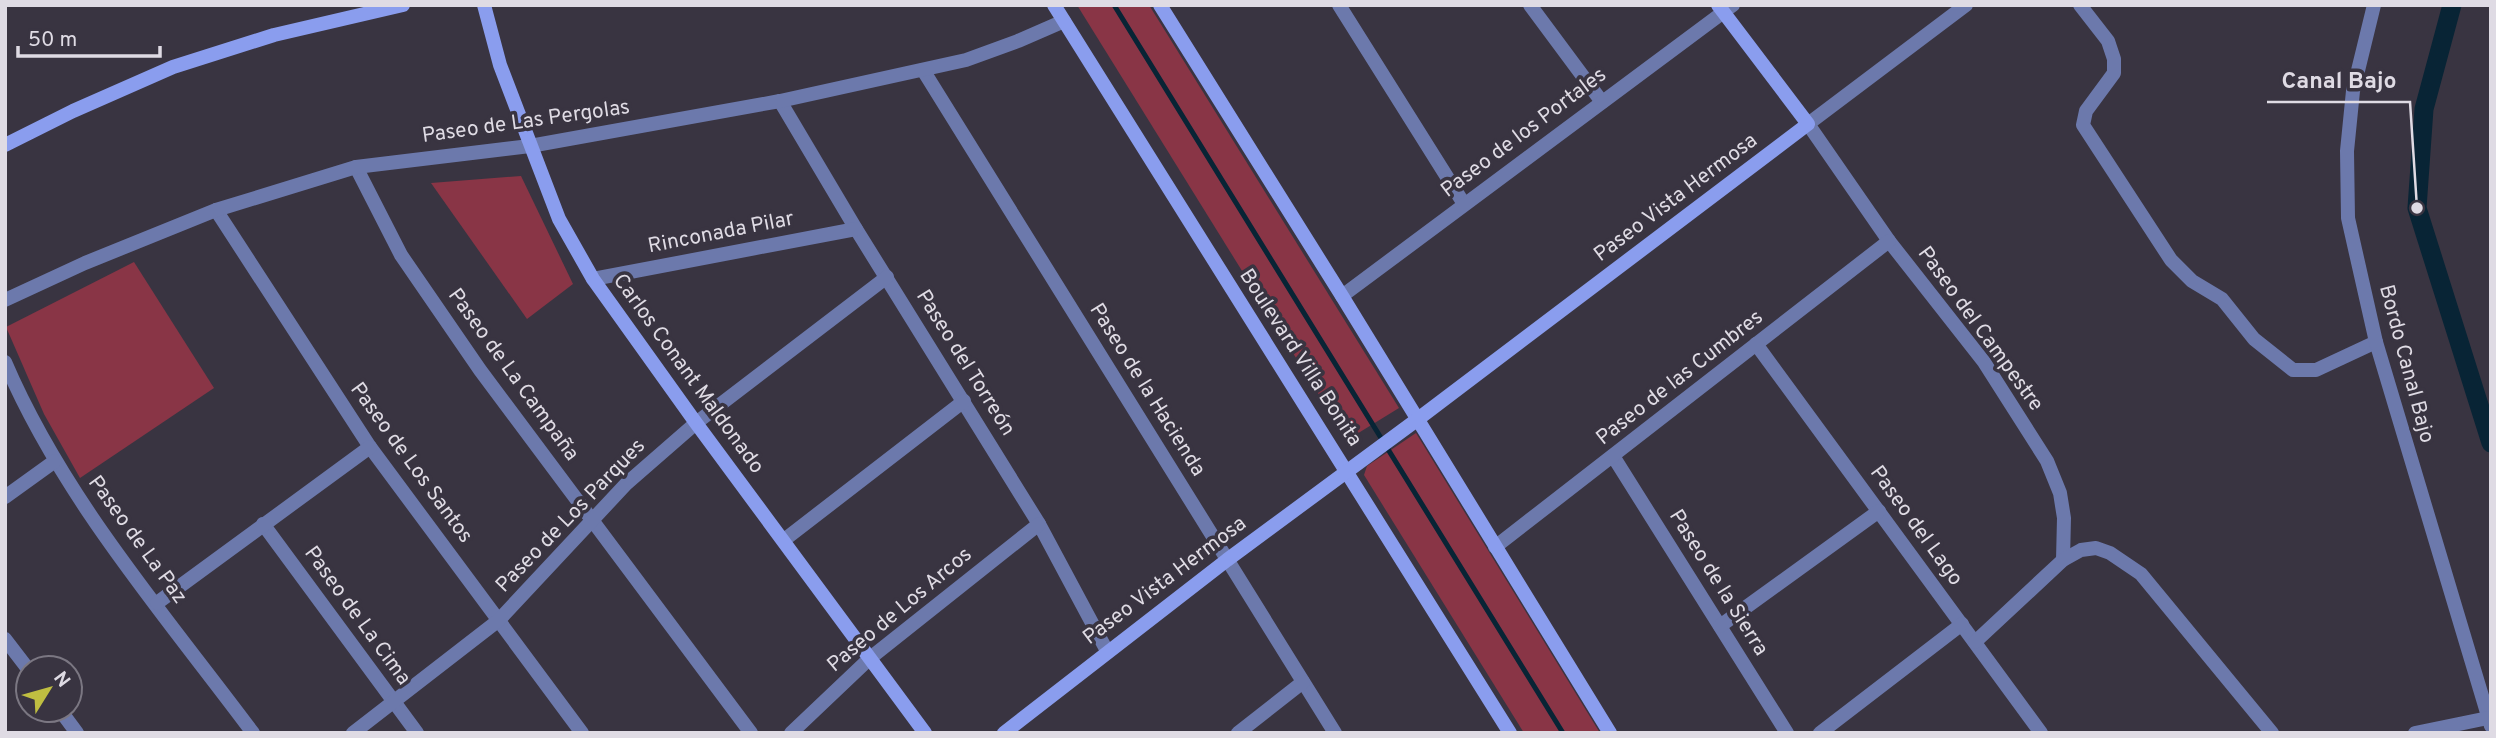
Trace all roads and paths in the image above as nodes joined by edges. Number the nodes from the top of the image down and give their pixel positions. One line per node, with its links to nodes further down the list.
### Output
1 (403, 5): 16 (street)
2 (484, 5): 17 (street, Carlos Conant Maldonado)
3 (1054, 5): 11 (street, Boulevard Villa Bonita)
4 (1160, 5): 25 (street)
5 (1339, 5): 19 (street)
6 (1530, 5): 14 (street)
7 (1966, 5): 15 (street, Paseo Vista Hermosa)
8 (2080, 5): 27 (street)
9 (2374, 5): 27 (street, Bordo Canal Bajo)
10 (1725, 8): 14 (street, Paseo de los Portales); 15 (street, Paseo del Campestre)
11 (1064, 21): 12 (street, Paseo de Las Pergolas); 36 (street, Boulevard Villa Bonita)
12 (923, 70): 13 (street, Paseo de Las Pergolas); 44 (street, Paseo de la Hacienda)
13 (780, 101): 17 (street, Paseo de Las Pergolas); 21 (street, Paseo del Torreón)
14 (1602, 102): 19 (street, Paseo de los Portales)
15 (1808, 124): 22 (street, Paseo del Campestre); 31 (street, Paseo Vista Hermosa)
16 (5, 145)
17 (530, 146): 18 (street, Paseo de Las Pergolas); 24 (street, Carlos Conant Maldonado)
18 (356, 167): 20 (street, Paseo de Las Pergolas); 39 (street, Paseo de La Campaña)
19 (1464, 204): 25 (street, Paseo de los Portales)
20 (216, 210): 26 (street, Paseo de Las Pergolas); 33 (street, Paseo de Los Santos)
21 (856, 229): 23 (street, Paseo del Torreón); 24 (street, Rinconada Pilar)
22 (1889, 241): 28 (street, Paseo de las Cumbres); 45 (street, Paseo del Campestre)
23 (887, 277): 30 (street, Paseo del Torreón); 32 (street, Paseo de Los Parques)
24 (593, 279): 32 (street, Carlos Conant Maldonado)
25 (1342, 296): 31 (street)
26 (5, 300)
27 (2376, 342): 57 (street, Bordo Canal Bajo)
28 (1756, 344): 34 (street, Paseo de las Cumbres); 38 (street, Paseo del Lago)
29 (5, 362): 35 (street, Paseo de La Paz)
30 (964, 401): 41 (street, Paseo del Torreón); 42 (street)
31 (1415, 421): 36 (street, Paseo Vista Hermosa); 43 (street)
32 (696, 423): 39 (street, Paseo de Los Parques); 42 (street, Carlos Conant Maldonado)
33 (370, 447): 40 (street); 47 (street, Paseo de Los Santos)
34 (1613, 456): 43 (street, Paseo de las Cumbres); 49 (street, Paseo de la Sierra)
35 (55, 461): 37 (street); 46 (street, Paseo de La Paz)
36 (1350, 468): 44 (street, Paseo Vista Hermosa); 68 (street, Boulevard Villa Bonita)
37 (5, 497)
38 (1879, 511): 48 (street, Paseo del Lago); 49 (street)
39 (592, 520): 47 (street, Paseo de Los Parques); 62 (street, Paseo de La Campaña)
40 (263, 524): 46 (street); 56 (street, Paseo de La Cima)
41 (1039, 524): 52 (street, Paseo del Torreón); 54 (street, Paseo de Los Arcos)
42 (784, 540): 54 (street, Carlos Conant Maldonado)
43 (1495, 547): 69 (street)
44 (1227, 560): 52 (street, Paseo Vista Hermosa); 55 (street, Paseo de la Hacienda)
45 (2063, 560): 51 (street); 73 (street)
46 (157, 603): 58 (street, Paseo de La Paz)
47 (499, 620): 56 (street, Paseo de Los Parques); 61 (street, Paseo de Los Santos)
48 (1962, 624): 51 (street, Paseo del Lago); 71 (street)
49 (1720, 626): 70 (street, Paseo de la Sierra)
50 (5, 639): 53 (street)
51 (1975, 642): 72 (street, Paseo del Lago)
52 (1107, 651): 65 (street, Paseo Vista Hermosa)
53 (10, 655)
54 (869, 659): 63 (street, Paseo de Los Arcos); 64 (street, Carlos Conant Maldonado)
55 (1303, 682): 66 (street); 67 (street, Paseo de la Hacienda)
56 (394, 702): 59 (street, Paseo de Los Parques); 60 (street, Paseo de La Cima)
57 (2489, 722): 74 (street)
58 (253, 733)
59 (353, 733)
60 (417, 733)
61 (582, 733)
62 (751, 733)
63 (791, 733)
64 (925, 733)
65 (1004, 733)
66 (1238, 733)
67 (1335, 733)
68 (1510, 733)
69 (1611, 733)
70 (1787, 733)
71 (1820, 733)
72 (2041, 733)
73 (2272, 733)
74 (2415, 733)

